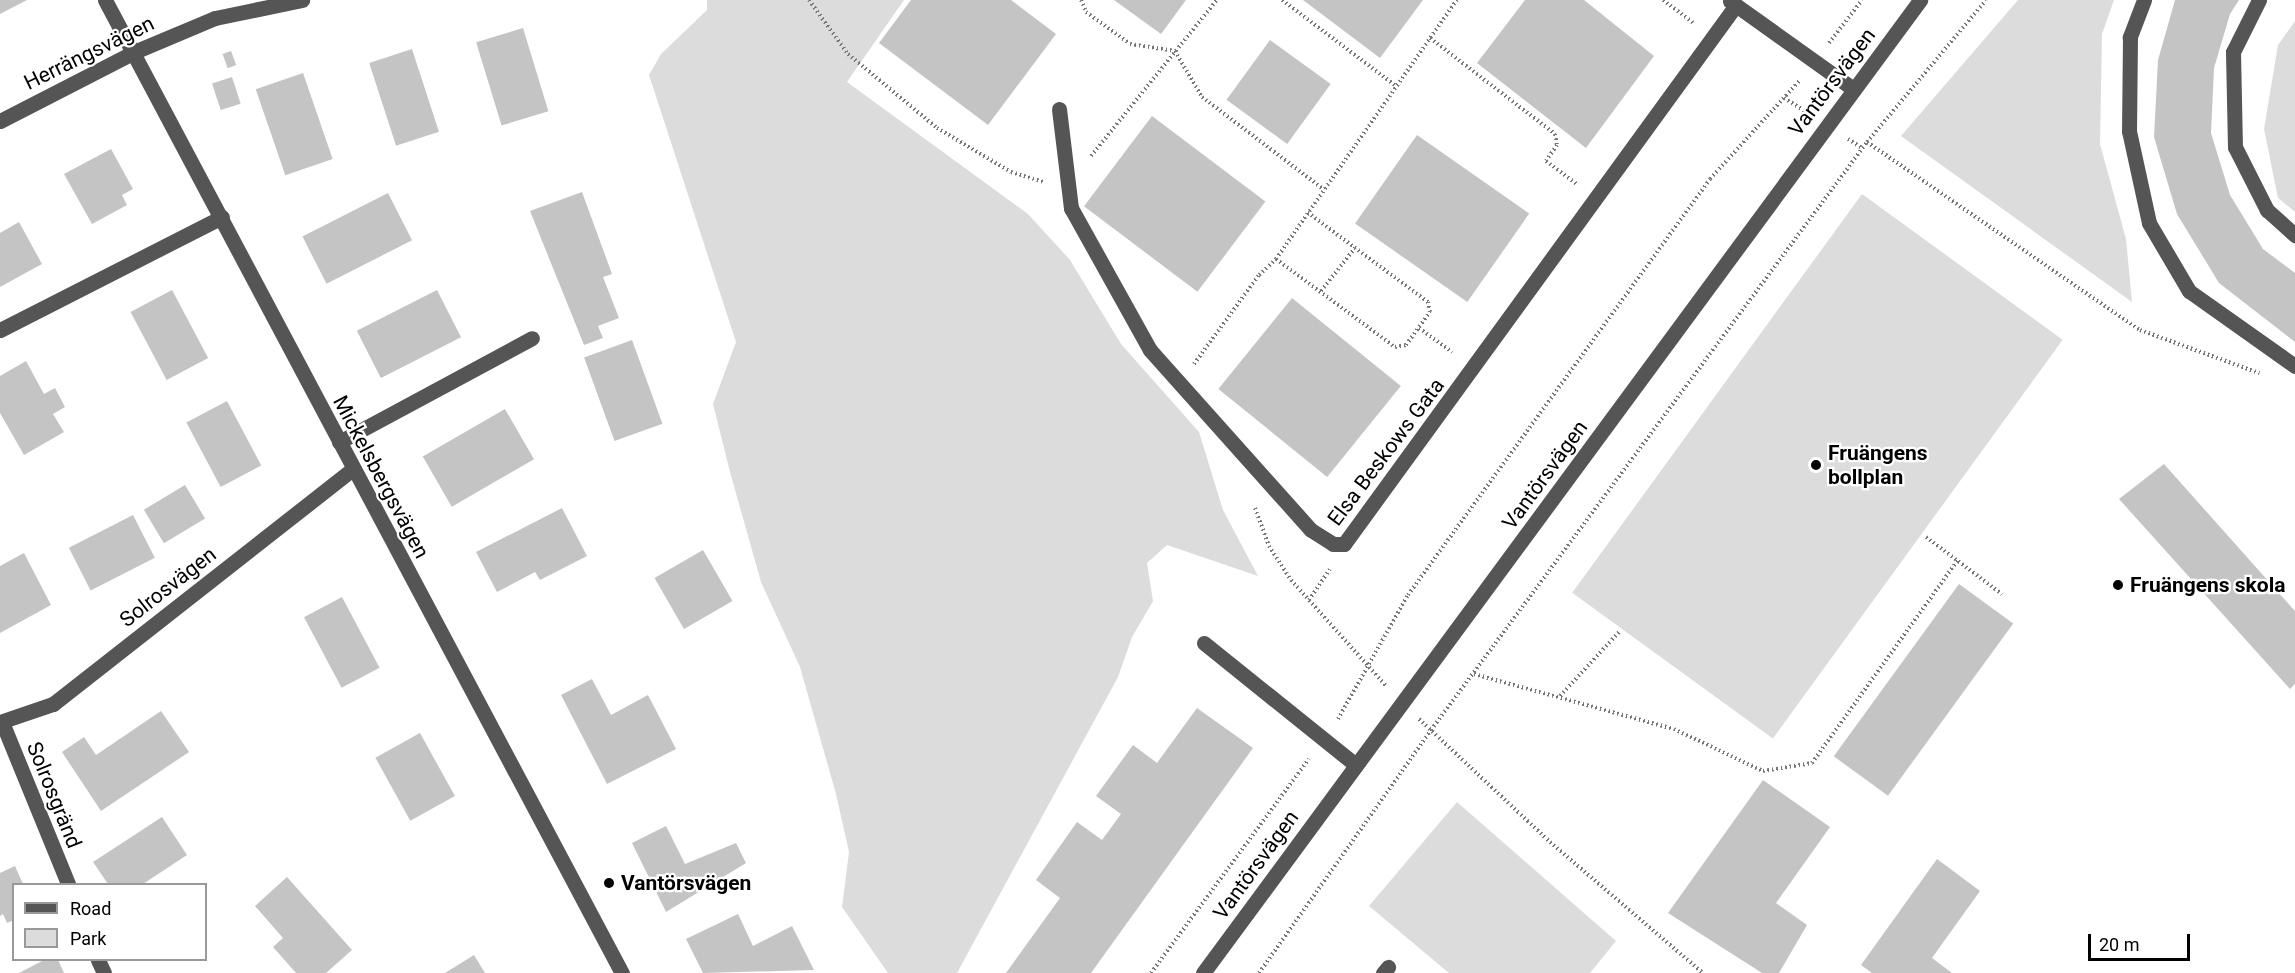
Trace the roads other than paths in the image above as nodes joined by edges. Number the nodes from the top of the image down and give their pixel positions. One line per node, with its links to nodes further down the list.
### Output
1 (105, 0): 7 (street, Mickelsbergsvägen)
2 (302, 0): 7 (street, Herrängsvägen)
3 (1920, 0): 8 (street, Vantörsvägen)
4 (2144, 0): 15 (street)
5 (2259, 0): 12 (street)
6 (1732, 3): 8 (street, Elsa Beskows Gata); 9 (street, Elsa Beskows Gata)
7 (134, 52): 10 (street, Herrängsvägen); 11 (street, Mickelsbergsvägen)
8 (1852, 88): 20 (street, Vantörsvägen)
9 (1059, 109)
10 (0, 122)
11 (222, 218): 13 (street); 16 (street, Mickelsbergsvägen)
12 (2295, 235)
13 (0, 330)
14 (532, 338): 16 (street)
15 (2295, 366)
16 (339, 442): 17 (street, Mickelsbergsvägen)
17 (353, 469): 19 (street, Solrosvägen); 22 (street, Mickelsbergsvägen)
18 (1204, 643): 20 (street)
19 (1, 722): 21 (street, Solrosgränd)
20 (1356, 765): 23 (street, Vantörsvägen)
21 (67, 883)
22 (621, 973)
23 (1203, 973)

